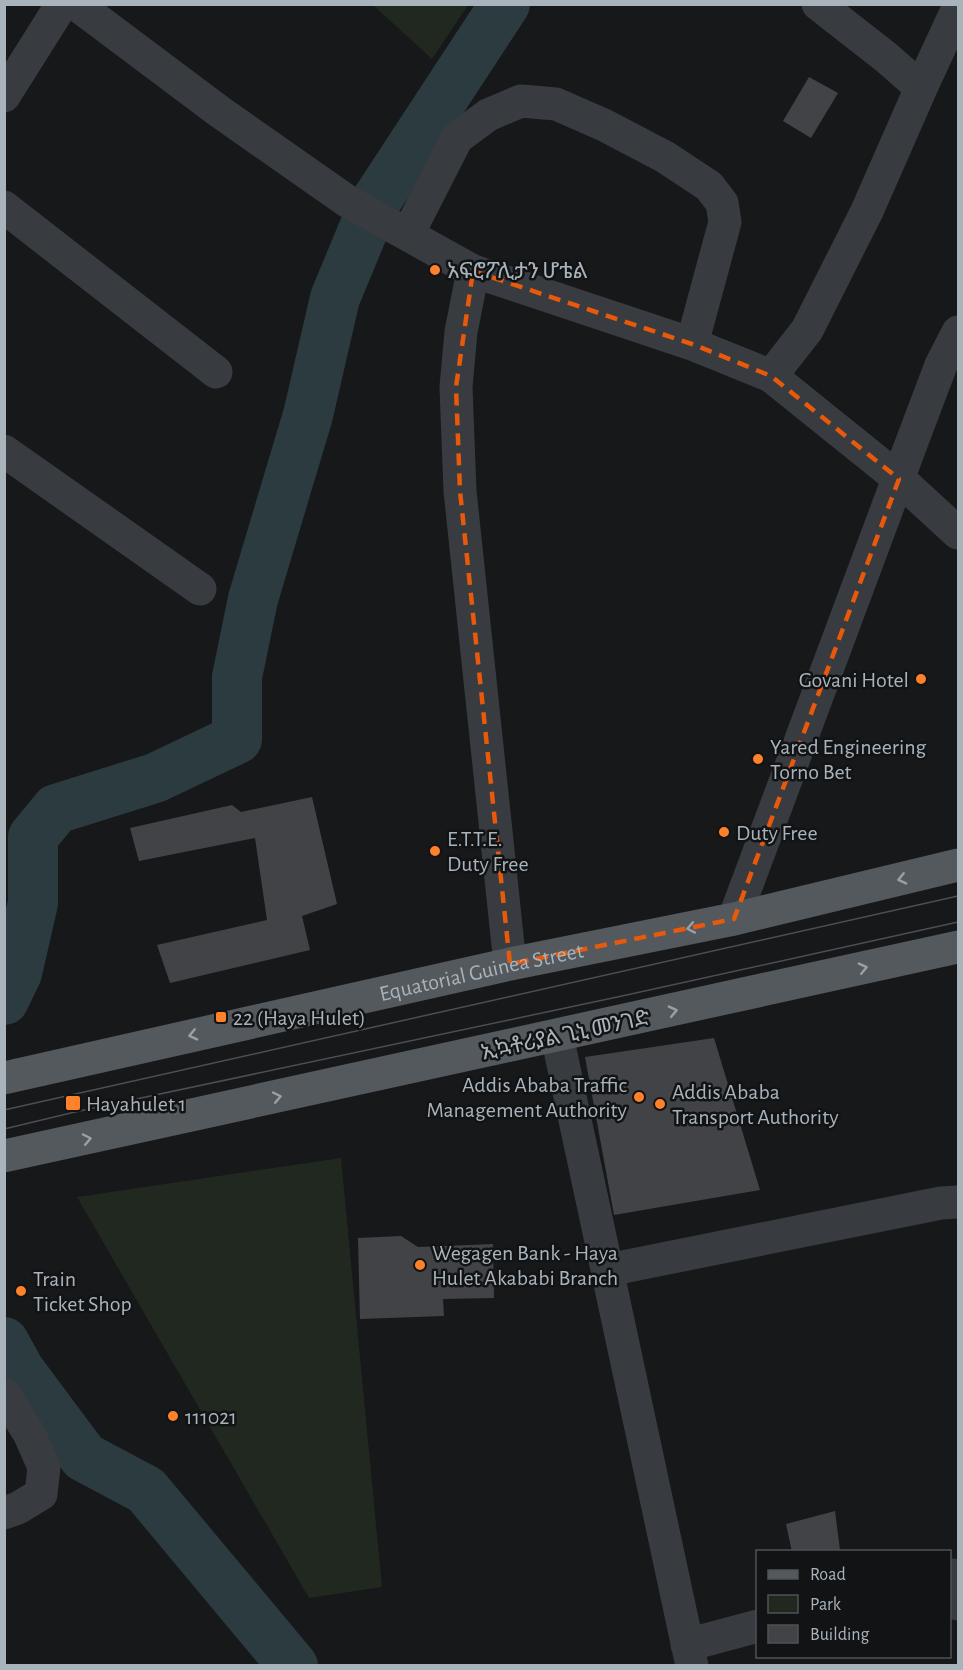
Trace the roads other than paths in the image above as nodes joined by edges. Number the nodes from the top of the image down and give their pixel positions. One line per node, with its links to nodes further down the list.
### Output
1 (62, 4): 6 (street)
2 (76, 4): 8 (street)
3 (818, 4): 5 (street)
4 (958, 8): 5 (street)
5 (921, 88): 13 (street)
6 (4, 96)
7 (4, 207): 12 (street)
8 (398, 228): 9 (street); 11 (street)
9 (473, 271): 11 (street); 21 (street)
10 (958, 332): 15 (street)
11 (692, 344): 13 (street)
12 (216, 372)
13 (771, 376): 15 (street)
14 (4, 451): 17 (street)
15 (898, 479): 16 (street); 19 (street)
16 (958, 533)
17 (200, 589)
18 (958, 865): 19 (main road, Equatorial Guinea Street, one-way to 19)
19 (734, 919): 21 (main road, Equatorial Guinea Street, one-way to 21)
20 (958, 947): 22 (main road, ኢኳቶሪያል ጊኒ መንገድ, one-way to 20)
21 (510, 964): 23 (main road, Equatorial Guinea Street, one-way to 23)
22 (557, 1036): 24 (main road, ኢኳቶሪያል ጊኒ መንገድ, one-way to 22); 27 (street)
23 (5, 1078)
24 (17, 1154): 25 (main road)
25 (4, 1182)
26 (958, 1202): 27 (street)
27 (608, 1270): 31 (street)
28 (4, 1394): 29 (street)
29 (4, 1513)
30 (756, 1627): 31 (street)
31 (690, 1655)

